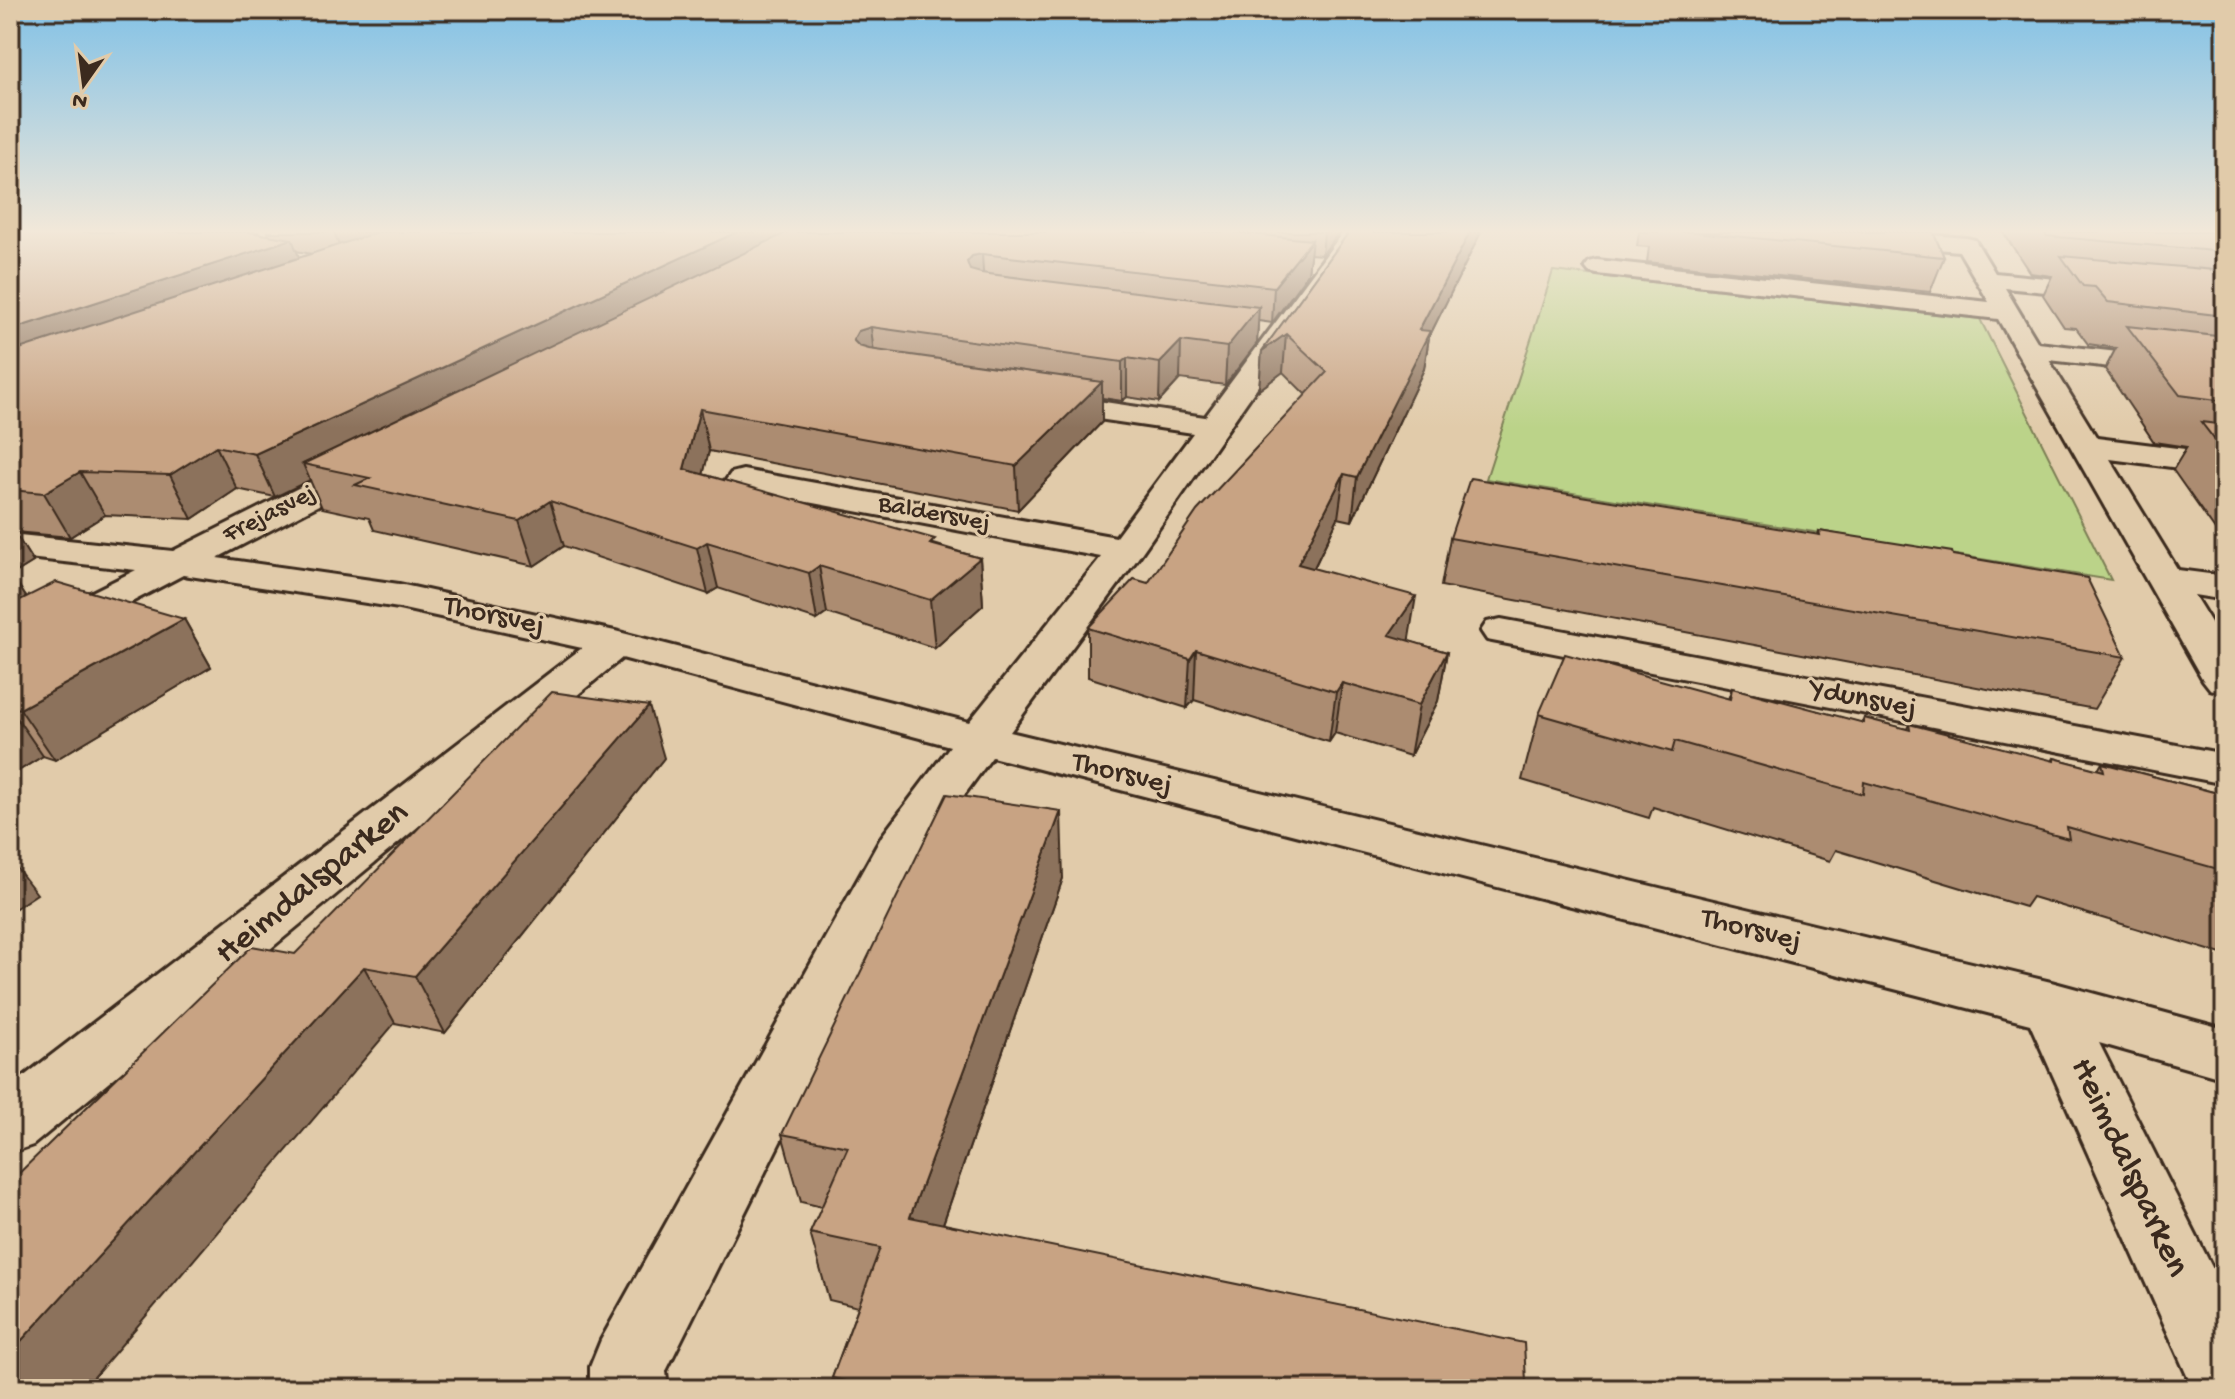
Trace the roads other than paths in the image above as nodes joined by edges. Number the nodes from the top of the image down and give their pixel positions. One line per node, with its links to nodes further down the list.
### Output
1 (1290, 297): 10 (street)
2 (1873, 297): 6 (street)
3 (1998, 297): 6 (street)
4 (2168, 297): 5 (street)
5 (2225, 303)
6 (2007, 312): 7 (street)
7 (2029, 350): 8 (street); 11 (street)
8 (2225, 372)
9 (1014, 397): 10 (street)
10 (1213, 427): 16 (street)
11 (2086, 446): 13 (street); 18 (street)
12 (390, 455): 17 (street, Frejasvej)
13 (2225, 464)
14 (743, 480): 16 (street, Baldersvej)
15 (10, 545): 17 (street, Thorsvej)
16 (1125, 550): 24 (street)
17 (177, 563): 21 (street, Thorsvej); 22 (street, Frejasvej)
18 (2165, 579): 19 (street); 23 (street)
19 (2225, 588)
20 (1501, 631): 25 (street, Ydunsvej)
21 (615, 643): 24 (street, Thorsvej); 28 (street, Heimdalsparken)
22 (10, 649)
23 (2225, 680)
24 (981, 740): 26 (street, Thorsvej); 30 (street)
25 (2225, 769)
26 (2051, 1006): 27 (street, Thorsvej); 29 (street, Heimdalsparken)
27 (2225, 1054)
28 (10, 1125)
29 (2225, 1373)
30 (629, 1389)

